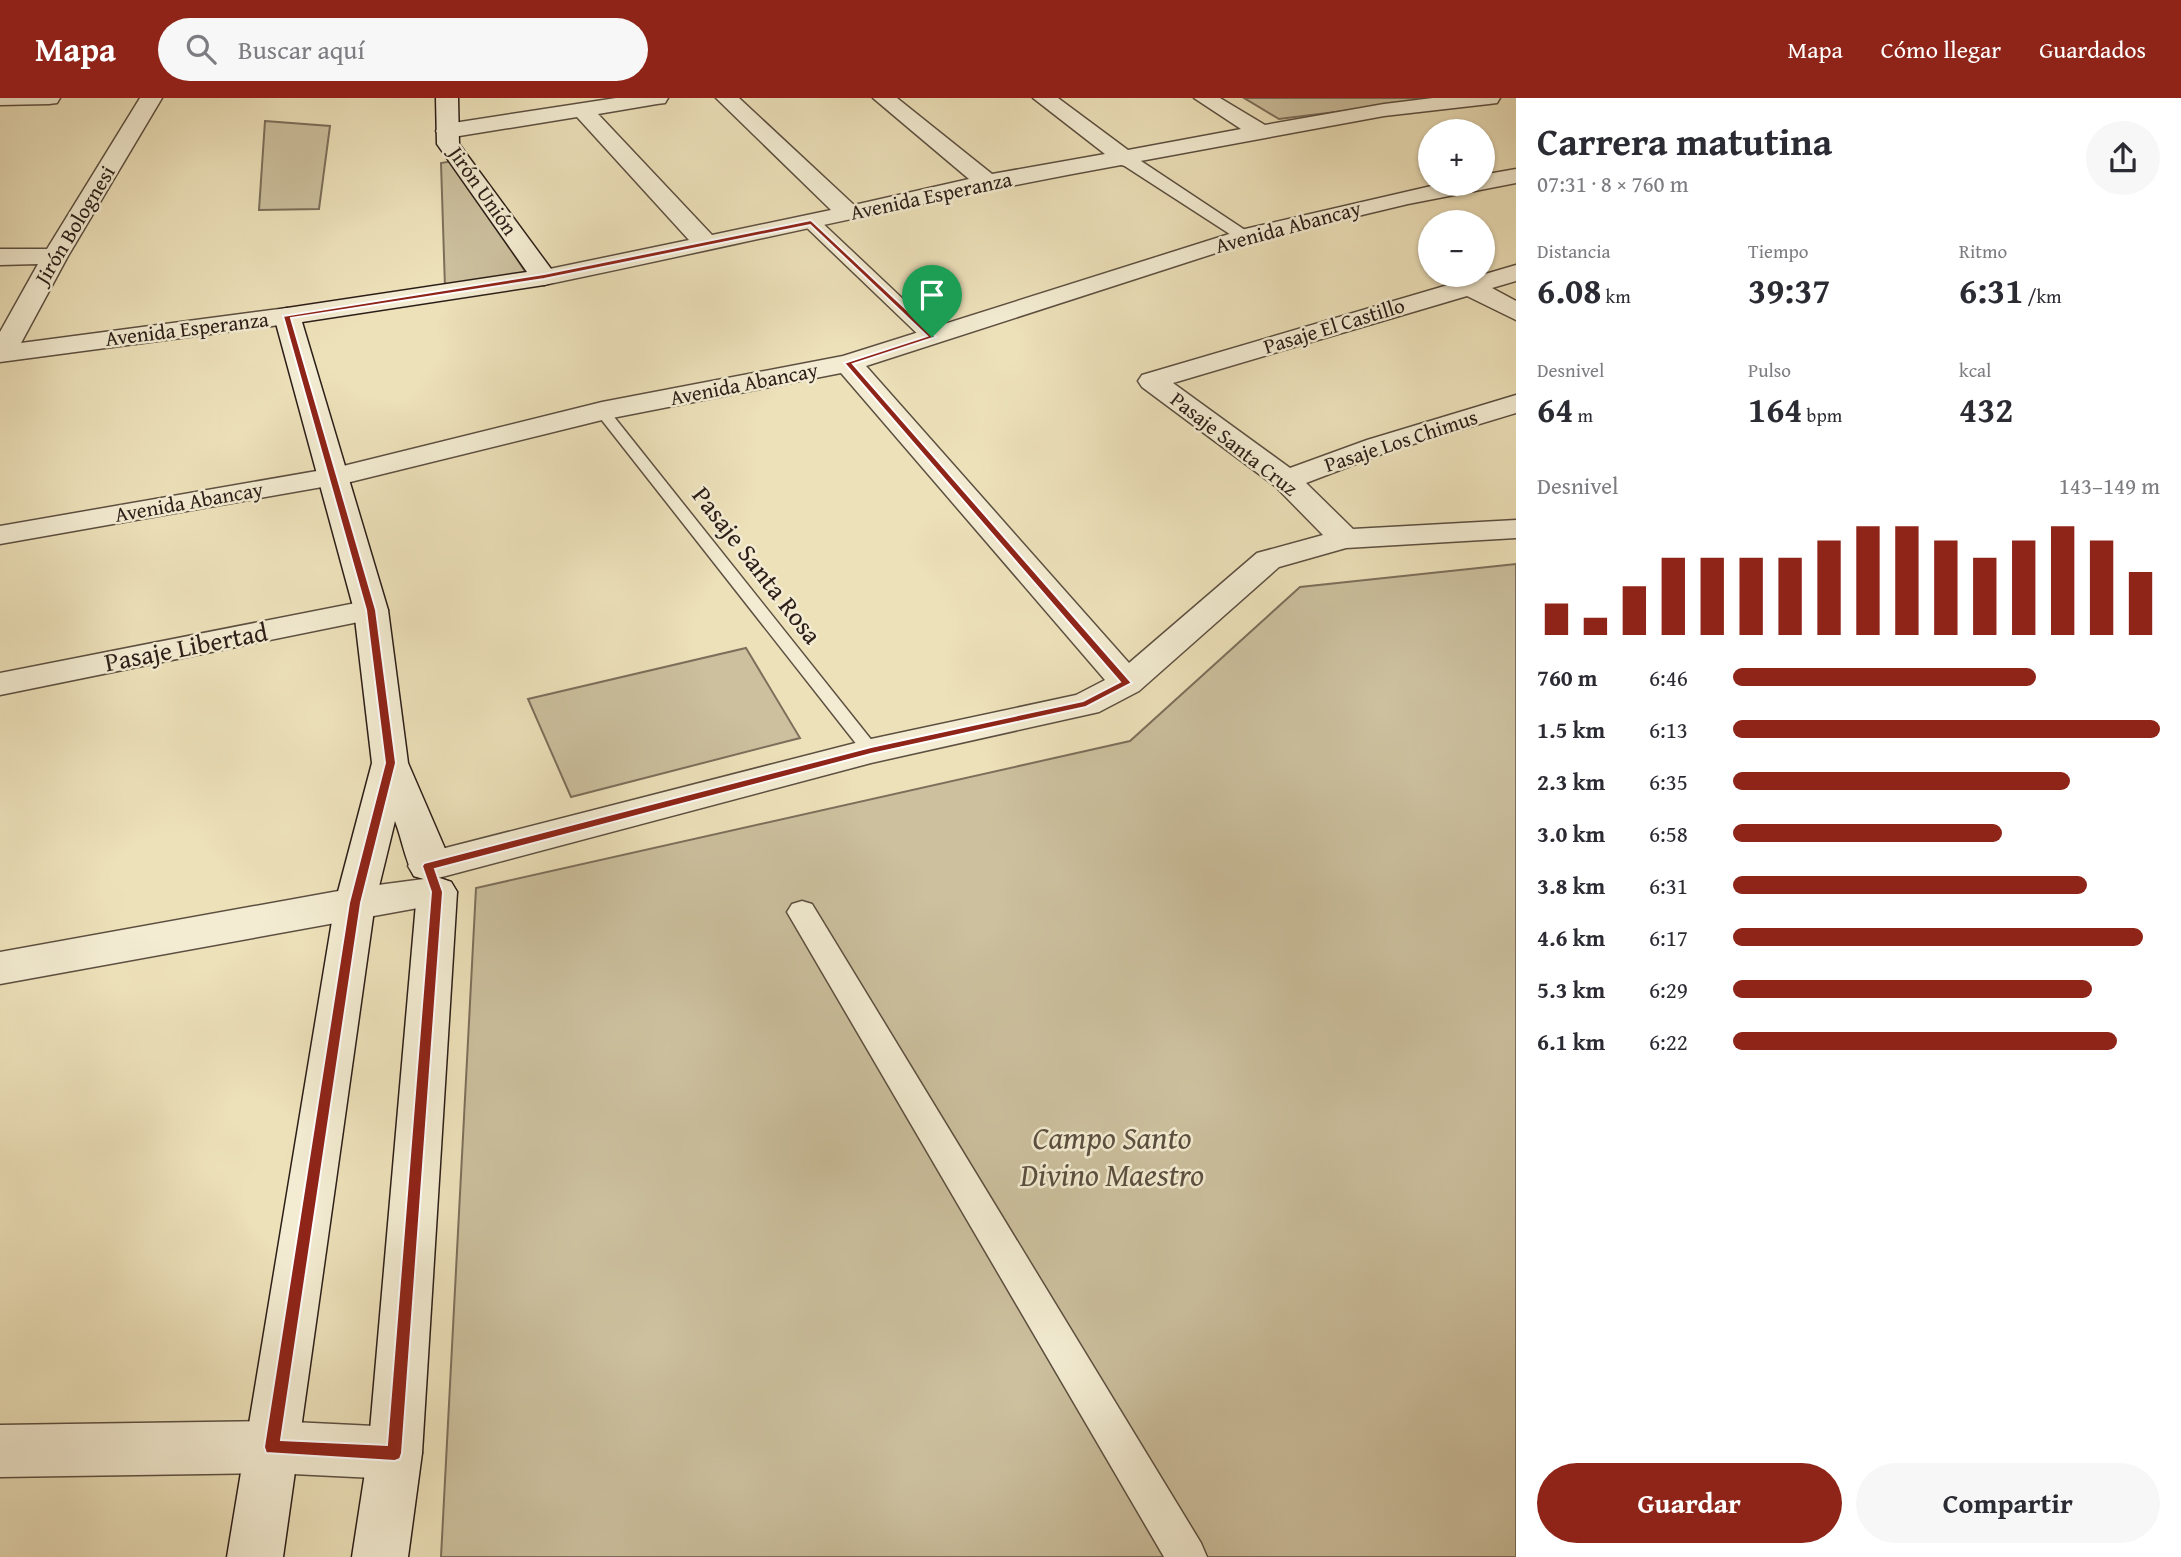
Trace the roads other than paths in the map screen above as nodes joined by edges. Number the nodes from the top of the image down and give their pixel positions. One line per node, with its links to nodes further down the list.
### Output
1 (49, 98): 10 (street)
2 (151, 98): 23 (street, Jirón Bolognesi)
3 (447, 98): 12 (street, Jirón Unión)
4 (657, 98): 11 (street)
5 (727, 98): 19 (street)
6 (884, 98): 17 (street)
7 (1044, 98): 14 (street)
8 (1205, 98): 13 (street)
9 (1489, 98): 13 (street, Avenida Esperanza)
10 (0, 99)
11 (582, 110): 12 (street); 22 (street)
12 (447, 131): 26 (street, Jirón Unión)
13 (1261, 132): 14 (street, Avenida Esperanza)
14 (1126, 159): 17 (street, Avenida Esperanza); 21 (street)
15 (1516, 176): 16 (street)
16 (1495, 180)
17 (987, 182): 19 (street, Avenida Esperanza)
18 (1418, 195): 21 (street, Avenida Abancay)
19 (848, 213): 20 (street, Avenida Esperanza)
20 (811, 222): 22 (street, Avenida Esperanza); 32 (street)
21 (1245, 236): 32 (street, Avenida Abancay)
22 (707, 244): 26 (street, Avenida Esperanza)
23 (55, 256): 24 (street); 33 (street, Jirón Bolognesi)
24 (0, 257)
25 (1516, 273): 27 (street, Pasaje El Castillo)
26 (544, 277): 31 (street, Avenida Esperanza)
27 (1495, 279)
28 (1465, 287): 35 (street, Pasaje El Castillo)
29 (1470, 287): 30 (street)
30 (1516, 312)
31 (287, 316): 33 (street, Avenida Esperanza); 38 (street)
32 (932, 337): 34 (street, Avenida Abancay)
33 (1, 354)
34 (848, 363): 37 (street, Avenida Abancay); 44 (street)
35 (1152, 381): 39 (street, Pasaje Santa Cruz)
36 (1516, 404): 39 (street, Pasaje Los Chimus)
37 (602, 411): 38 (street, Avenida Abancay); 46 (lane, Pasaje Santa Rosa)
38 (334, 477): 41 (street, Avenida Abancay); 43 (street)
39 (1286, 480): 42 (street, Pasaje Santa Cruz)
40 (1516, 529): 42 (street)
41 (0, 535)
42 (1345, 539): 44 (street)
43 (371, 610): 45 (street, Pasaje Libertad); 47 (street)
44 (1127, 683): 46 (street)
45 (0, 684)
46 (871, 751): 48 (street)
47 (390, 763): 48 (street); 49 (street)
48 (433, 879): 49 (street); 54 (street)
49 (355, 903): 51 (street); 52 (street)
50 (802, 912): 57 (street)
51 (0, 968)
52 (272, 1447): 53 (street); 54 (street); 55 (street)
53 (0, 1451)
54 (395, 1453): 56 (street)
55 (255, 1557)
56 (380, 1557)
57 (1187, 1557)

